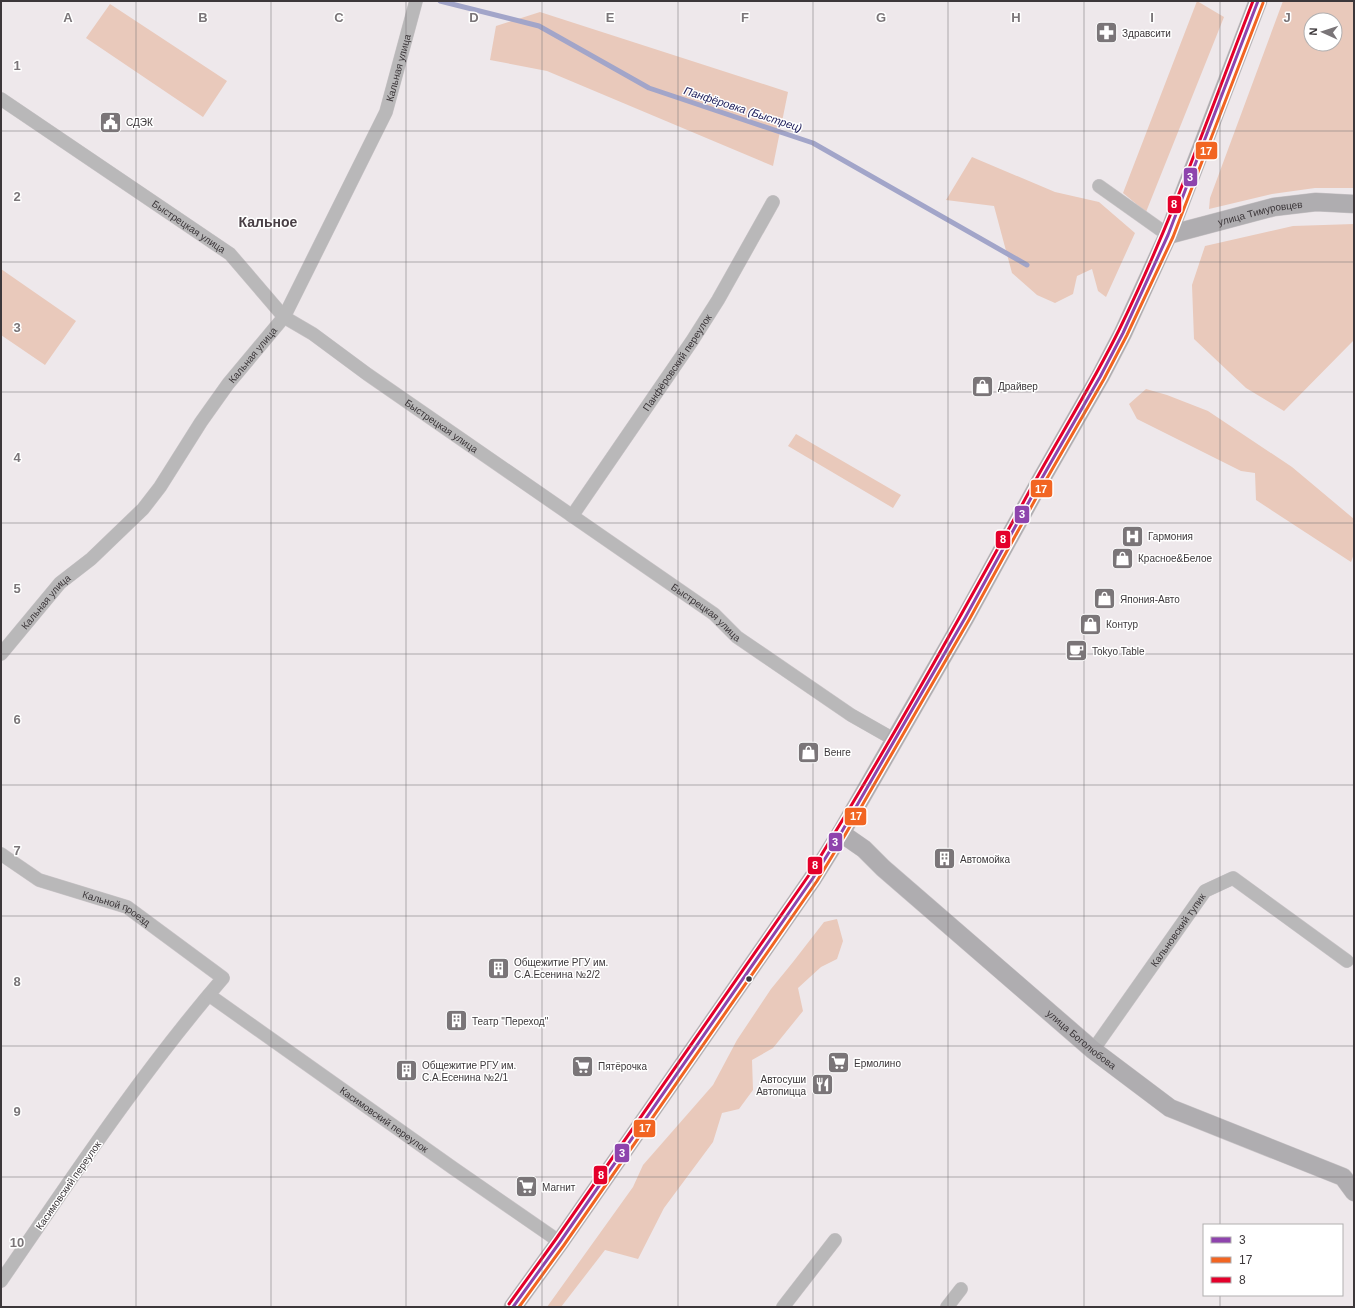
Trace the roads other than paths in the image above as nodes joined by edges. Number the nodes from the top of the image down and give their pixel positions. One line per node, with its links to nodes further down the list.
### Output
1 (1258, 1): 7 (main road)
2 (415, 3): 8 (street, Кальная улица)
3 (1, 99): 8 (street, Быстрецкая улица)
4 (1099, 186): 7 (street)
5 (772, 202): 9 (street, Панфёровский переулок)
6 (1354, 204): 7 (main road, улица Тимуровцев)
7 (1168, 235): 11 (main road)
8 (284, 317): 9 (street, Быстрецкая улица); 10 (street, Кальная улица)
9 (572, 516): 11 (street, Быстрецкая улица)
10 (1, 654)
11 (895, 740): 12 (main road)
12 (841, 833): 17 (main road, улица Боголюбова); 20 (main road)
13 (1, 854): 15 (street, Кальной проезд)
14 (1347, 961): 17 (street, Кальновский тупик)
15 (223, 978): 16 (street, Касимовский переулок)
16 (209, 995): 20 (street, Касимовский переулок); 21 (street, Касимовский переулок)
17 (1093, 1050): 18 (main road, улица Боголюбова)
18 (1354, 1192)
19 (835, 1240): 24 (street)
20 (560, 1242): 23 (main road)
21 (1, 1281)
22 (961, 1289): 25 (street)
23 (513, 1307)
24 (783, 1307)
25 (947, 1307)

